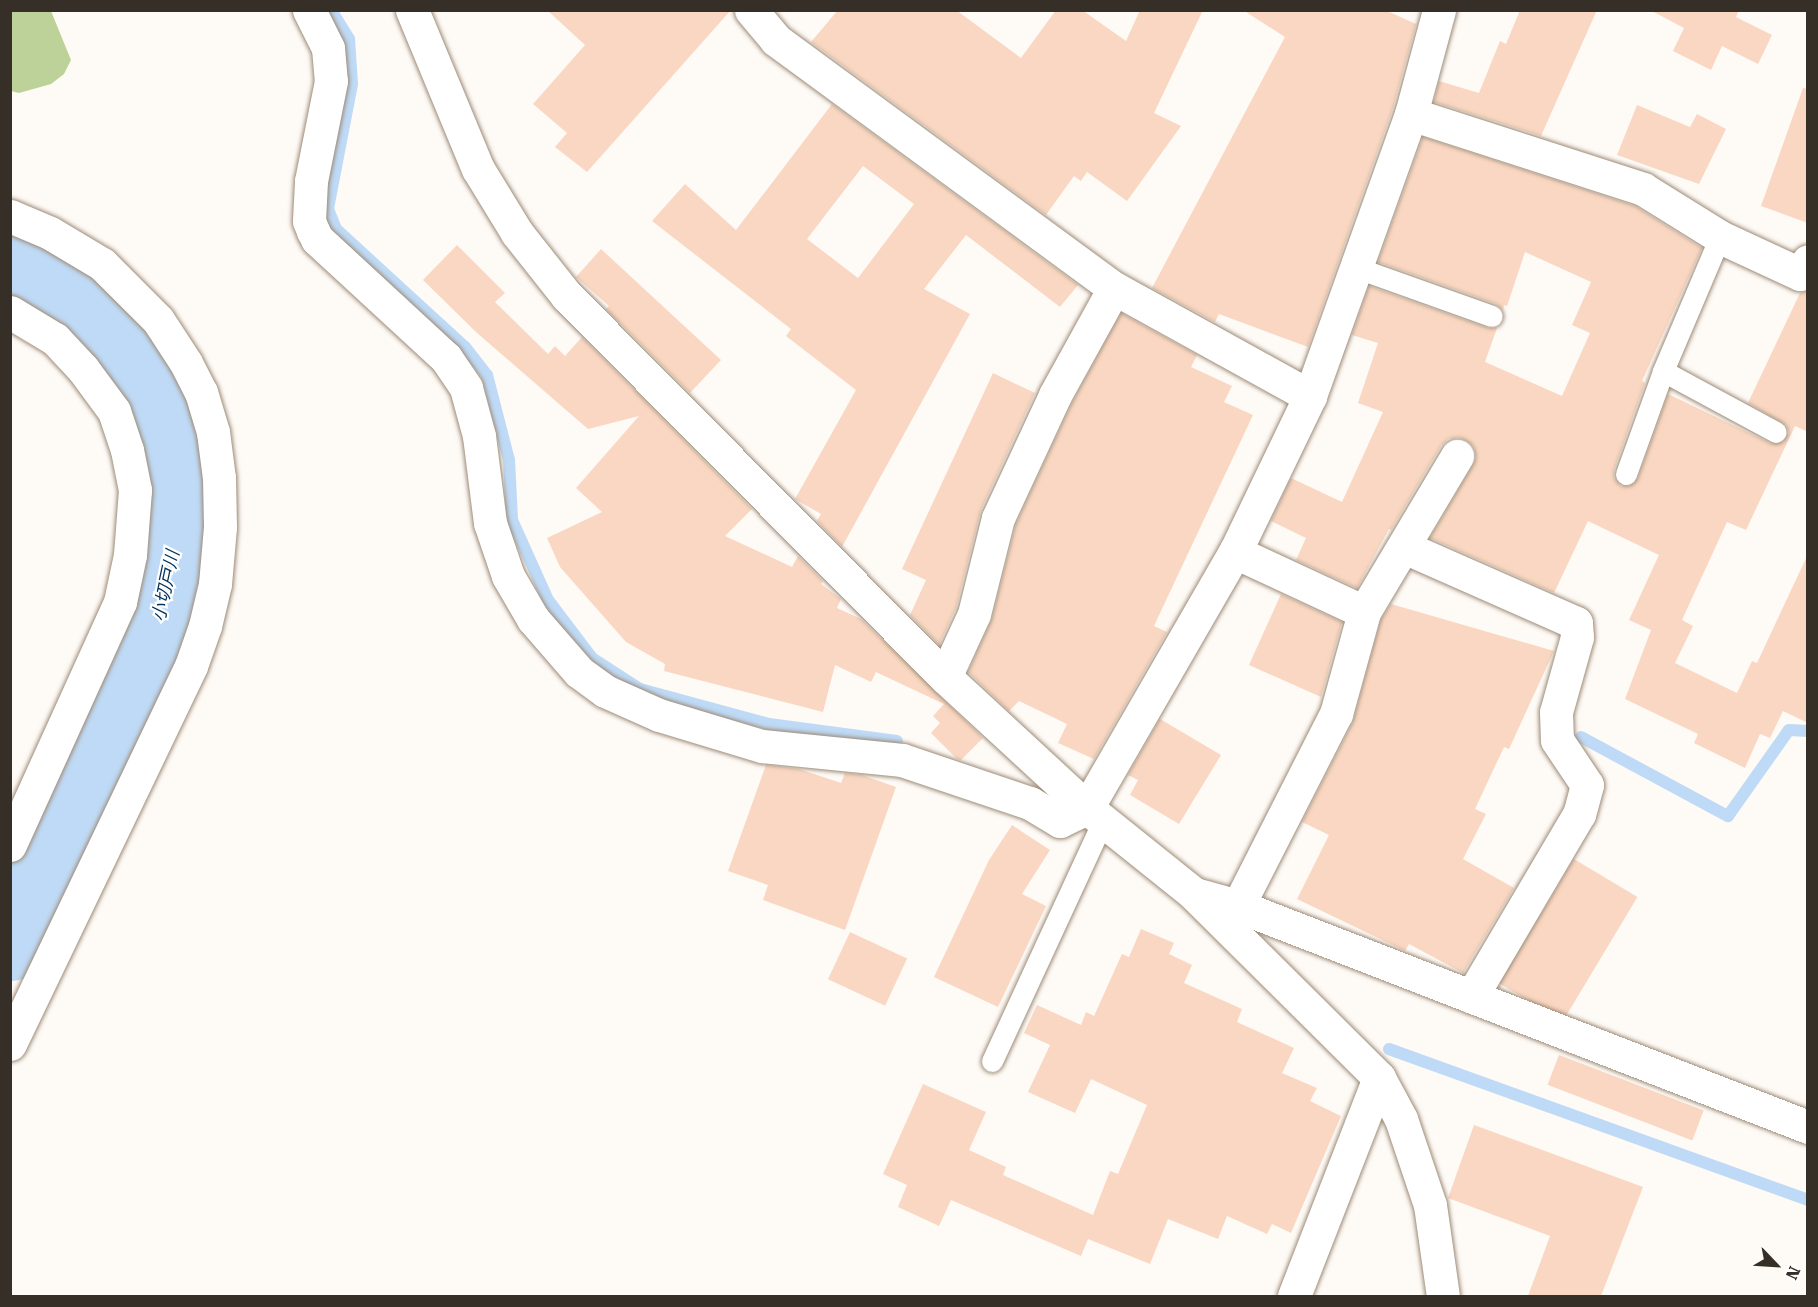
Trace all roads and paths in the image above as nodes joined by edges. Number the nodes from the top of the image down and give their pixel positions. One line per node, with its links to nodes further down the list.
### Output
1 (412, 10): 21 (street)
2 (1439, 10): 5 (street)
3 (753, 12): 10 (street)
4 (319, 16): 22 (street)
5 (1411, 114): 7 (street); 9 (street)
6 (10, 216): 27 (street)
7 (1720, 237): 8 (street); 13 (lane)
8 (1808, 261)
9 (1356, 268): 12 (lane); 14 (street)
10 (1114, 288): 14 (street); 21 (street)
11 (10, 312): 23 (street)
12 (1492, 316)
13 (1663, 370): 15 (lane); 17 (lane)
14 (1310, 396): 19 (street)
15 (1776, 432)
16 (1457, 456): 18 (street)
17 (1626, 474)
18 (1404, 547): 20 (street); 26 (street)
19 (1235, 552): 20 (street); 22 (street)
20 (1364, 612): 25 (street)
21 (945, 677): 22 (street)
22 (1095, 815): 24 (street); 28 (lane)
23 (10, 845)
24 (1193, 893): 25 (street); 29 (street)
25 (1238, 906): 26 (street)
26 (1472, 996): 30 (street)
27 (10, 1044)
28 (992, 1061)
29 (1379, 1078): 31 (street); 32 (street)
30 (1808, 1127)
31 (1294, 1296)
32 (1443, 1296)

